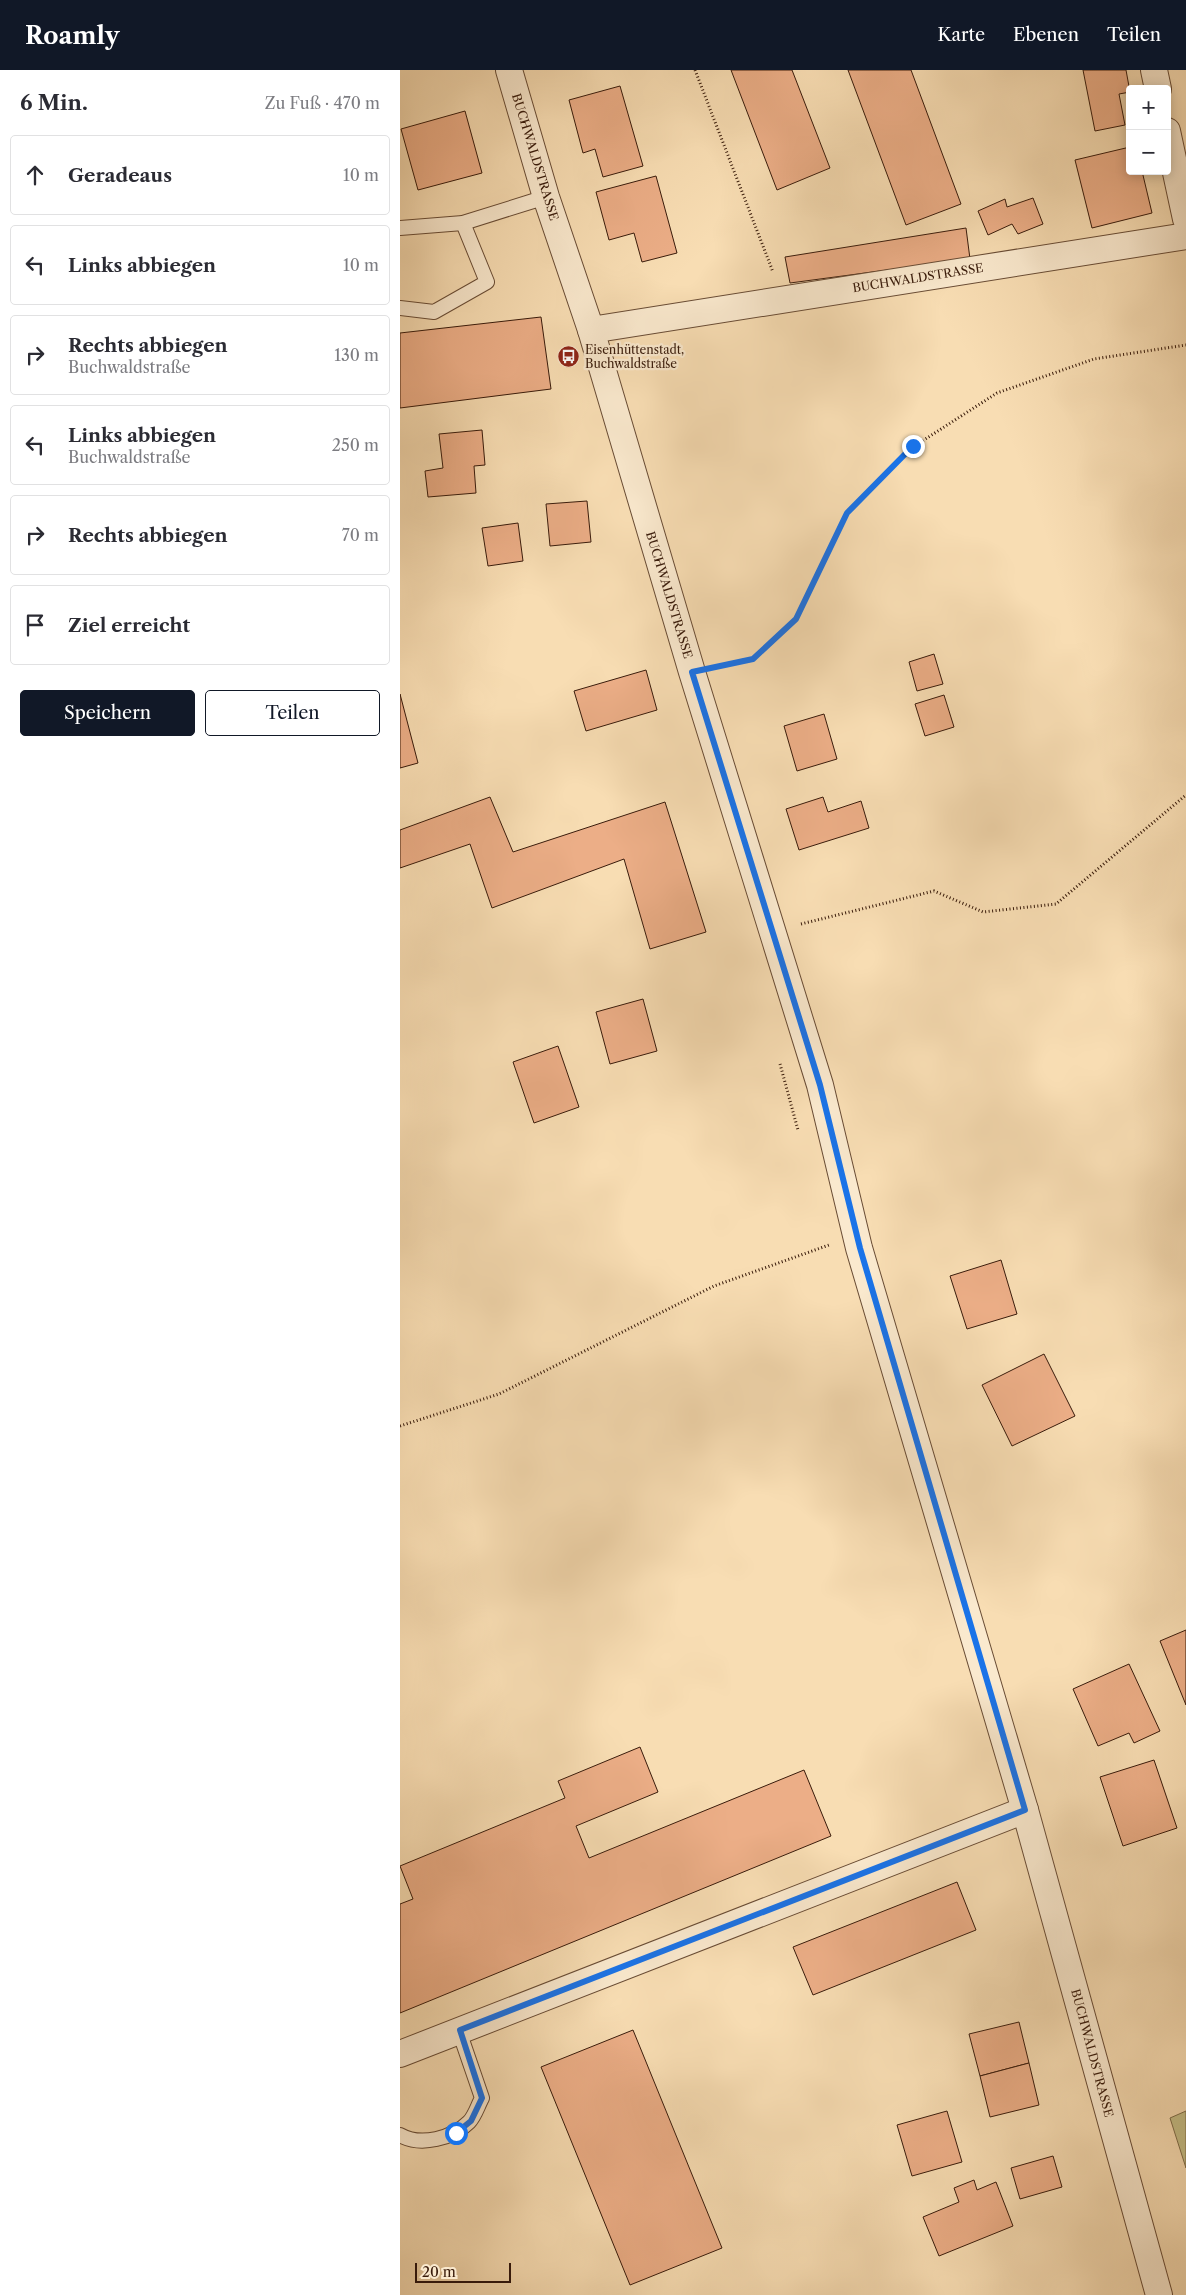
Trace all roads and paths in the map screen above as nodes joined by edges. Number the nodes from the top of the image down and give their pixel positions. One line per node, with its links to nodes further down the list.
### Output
1 (509, 70): 6 (street, BUCHWALDSTRASSE)
2 (695, 70): 11 (path)
3 (1154, 70): 4 (street)
4 (1157, 85)
5 (1171, 150): 7 (street)
6 (546, 197): 8 (lane); 13 (street, BUCHWALDSTRASSE)
7 (1186, 219)
8 (463, 223): 9 (lane); 12 (lane)
9 (400, 228)
10 (1186, 236): 11 (street, BUCHWALDSTRASSE)
11 (784, 299): 13 (street, BUCHWALDSTRASSE)
12 (400, 308)
13 (591, 330): 15 (street, BUCHWALDSTRASSE)
14 (1186, 345): 15 (path)
15 (692, 672): 17 (street, BUCHWALDSTRASSE)
16 (1186, 795): 17 (path)
17 (775, 935): 18 (street, BUCHWALDSTRASSE)
18 (860, 1248): 19 (path); 20 (street, BUCHWALDSTRASSE)
19 (400, 1426)
20 (1025, 1810): 21 (street); 24 (street, BUCHWALDSTRASSE)
21 (460, 2030): 22 (street); 23 (lane)
22 (400, 2054)
23 (400, 2135)
24 (1159, 2295)

